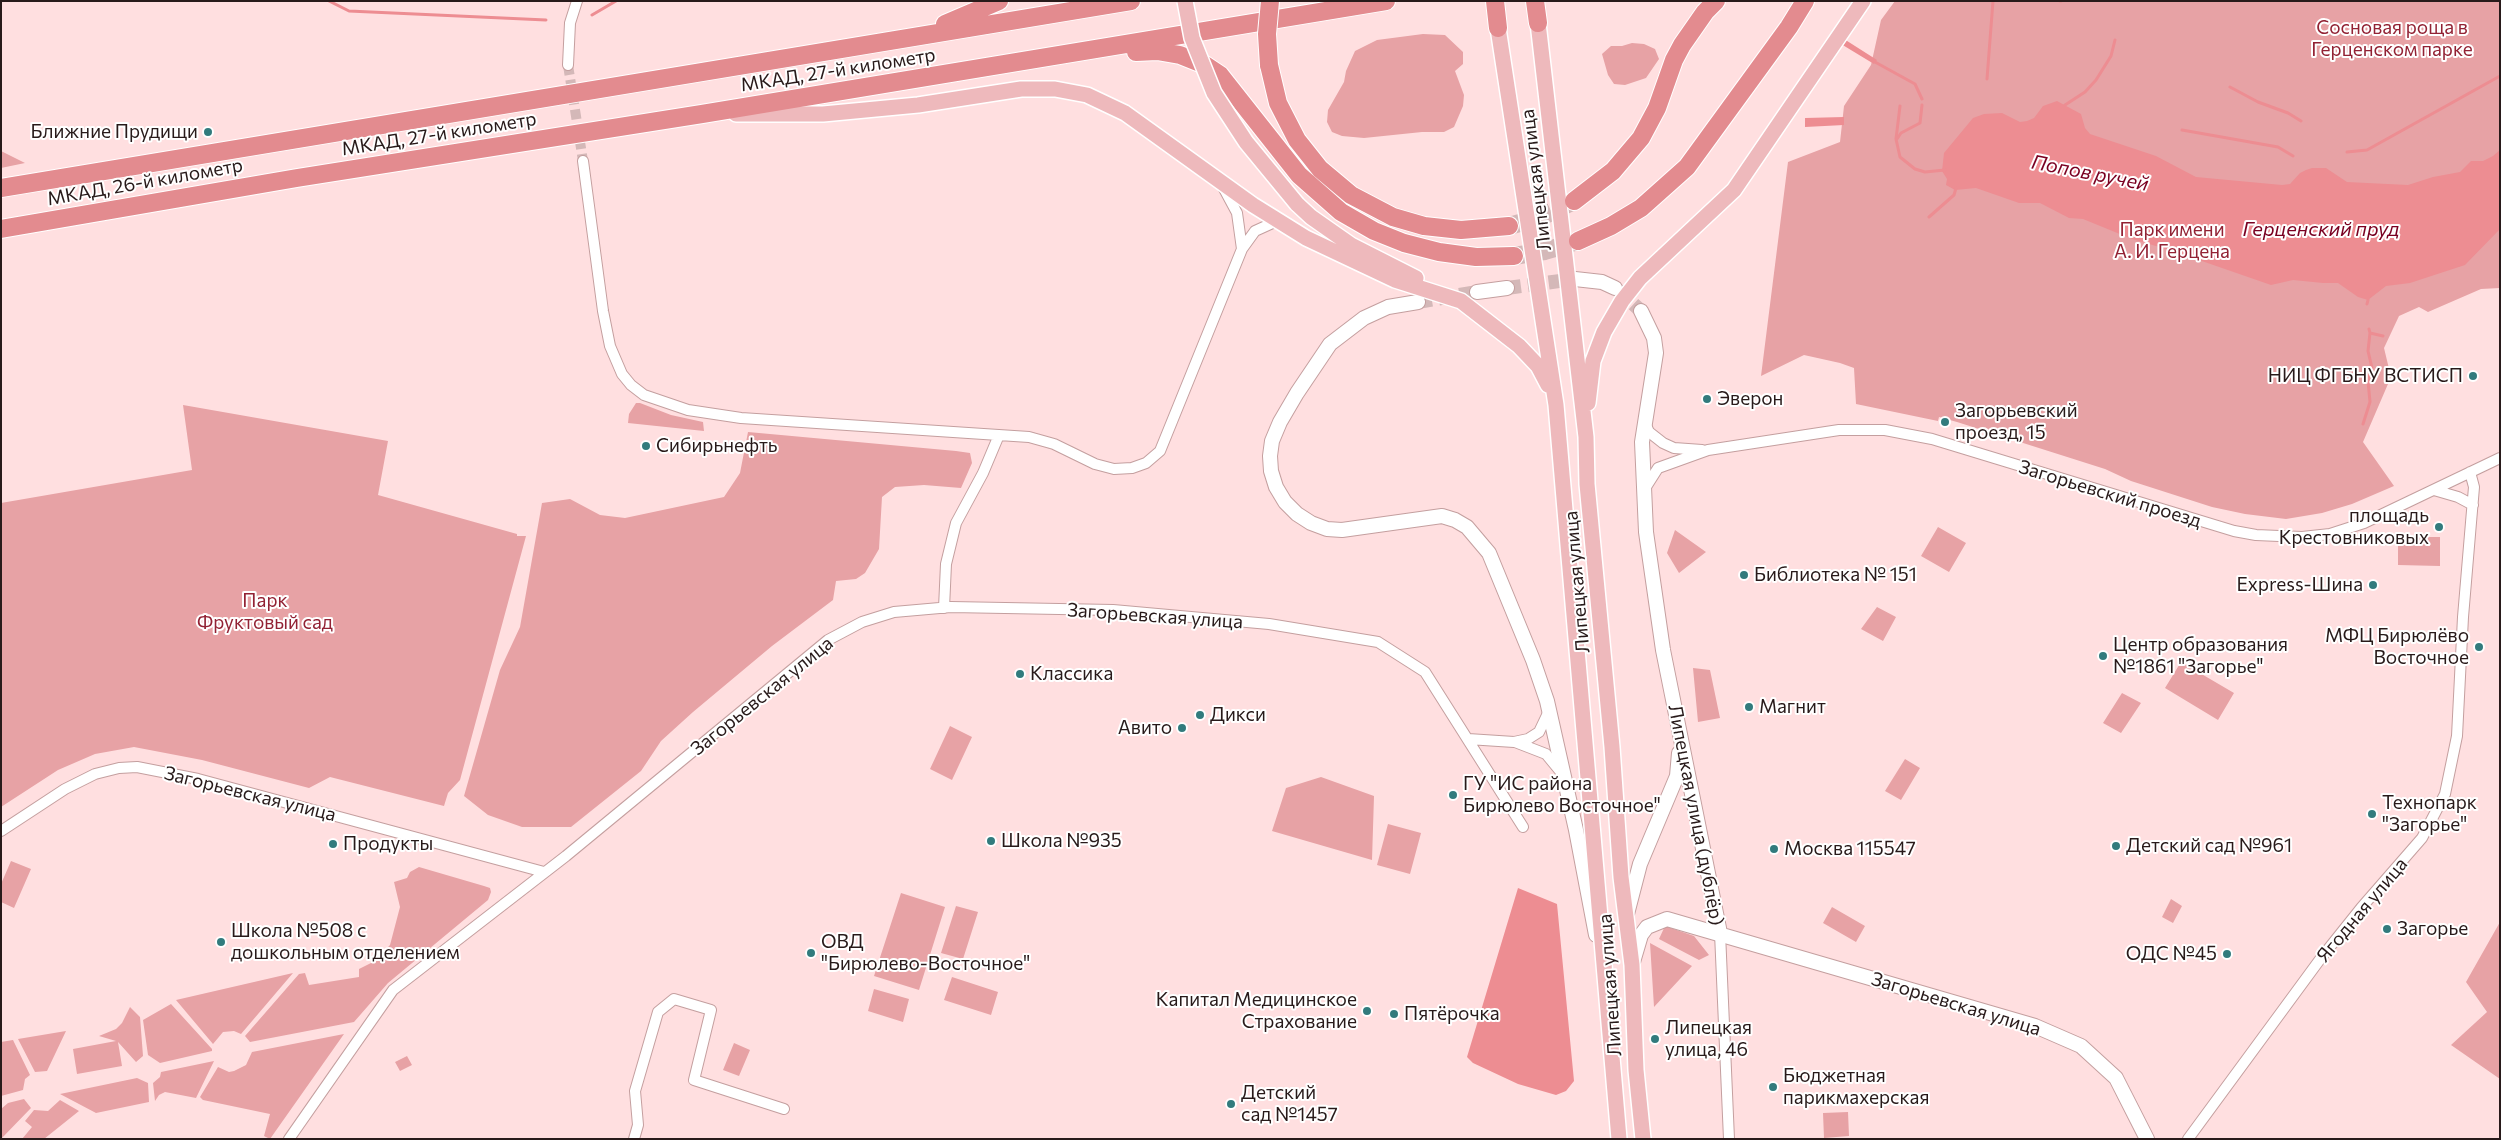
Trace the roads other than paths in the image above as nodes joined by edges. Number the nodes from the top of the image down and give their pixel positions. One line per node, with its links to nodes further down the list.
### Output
1 (577, 1): 14 (street)
2 (999, 1): 12 (highway)
3 (1131, 1): 12 (highway, МКАД, 27-й километр)
4 (1185, 1): 32 (main road, bridge)
5 (1270, 1): 23 (highway, bridge)
6 (1386, 1): 13 (highway, МКАД, 27-й километр)
7 (1716, 1): 21 (highway)
8 (1805, 1): 25 (highway)
9 (1862, 3): 38 (main road)
10 (1537, 11): 38 (main road, Липецкая улица)
11 (1497, 15): 35 (main road, Липецкая улица)
12 (885, 42): 16 (highway, МКАД, 27-й километр)
13 (1065, 55): 15 (highway, МКАД, 27-й километр); 27 (highway)
14 (567, 60)
15 (702, 114): 18 (highway, МКАД, 27-й километр); 19 (main road)
16 (292, 141): 20 (highway, МКАД, 26-й километр)
17 (584, 161): 37 (street)
18 (297, 178): 24 (highway, МКАД, 26-й километр)
19 (1220, 183): 22 (main road); 26 (street)
20 (1, 188)
21 (1574, 201)
22 (1278, 221): 26 (street); 32 (main road)
23 (1509, 226)
24 (1, 229)
25 (1578, 241)
26 (1242, 249): 37 (street)
27 (1514, 256)
28 (1575, 278): 30 (street)
29 (1507, 288): 31 (street)
30 (1615, 288)
31 (1477, 292)
32 (1461, 300): 35 (main road)
33 (1418, 302): 46 (street)
34 (1641, 311): 36 (street, Липецкая улица (дублёр))
35 (1556, 405): 57 (main road, Липецкая улица)
36 (1644, 421): 39 (street); 43 (street, Липецкая улица (дублёр))
37 (999, 435): 45 (street)
38 (1586, 437): 54 (main road, Липецкая улица)
39 (1708, 450): 42 (street, Загорьевский проезд); 43 (street)
40 (2500, 458): 41 (street, Загорьевский проезд)
41 (2470, 472): 42 (street, Загорьевский проезд); 44 (street, Ягодная улица)
42 (2434, 490): 44 (street)
43 (1643, 492): 47 (street, Липецкая улица (дублёр))
44 (2473, 505): 65 (street, Ягодная улица)
45 (944, 608): 48 (street, Загорьевская улица); 53 (street, Загорьевская улица)
46 (1549, 711): 49 (street); 50 (street)
47 (1677, 719): 54 (street); 55 (street, Липецкая улица (дублёр))
48 (1468, 739): 49 (street); 51 (street, Загорьевская улица)
49 (1514, 742): 50 (street)
50 (1565, 780): 57 (street)
51 (1523, 827)
52 (1, 831): 53 (street, Загорьевская улица)
53 (544, 872): 59 (street)
54 (1626, 918): 56 (main road, Липецкая улица)
55 (1720, 933): 56 (street, Загорьевская улица); 63 (street, Липецкая улица (дублёр)); 64 (street, Загорьевская улица)
56 (1632, 965): 62 (main road, Липецкая улица)
57 (1606, 979): 61 (main road, Липецкая улица)
58 (784, 1110): 60 (street)
59 (289, 1139)
60 (634, 1139)
61 (1619, 1139)
62 (1643, 1139)
63 (1729, 1139)
64 (2147, 1139)
65 (2188, 1139)

